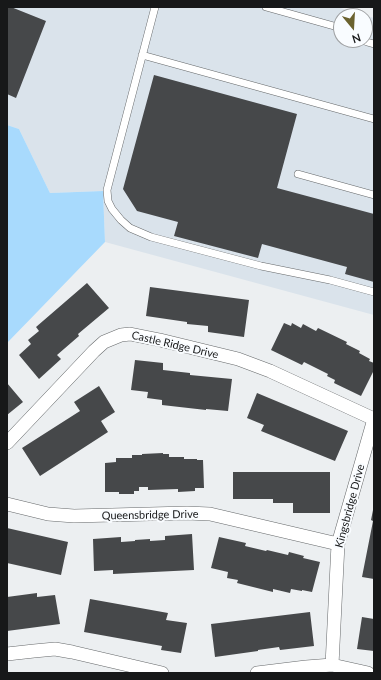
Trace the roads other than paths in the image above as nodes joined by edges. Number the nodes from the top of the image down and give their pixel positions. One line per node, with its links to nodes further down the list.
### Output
1 (266, 7): 3 (lane)
2 (154, 8): 4 (lane)
3 (333, 26)
4 (142, 55): 5 (lane); 8 (lane)
5 (374, 119)
6 (298, 174): 7 (lane)
7 (374, 195)
8 (374, 292)
9 (374, 419): 10 (street, Castle Ridge Drive); 12 (street, Kingsbridge Drive)
10 (7, 443)
11 (7, 504): 12 (street, Queensbridge Drive)
12 (338, 544): 14 (street, Kingsbridge Drive)
13 (7, 654): 15 (street)
14 (332, 665): 16 (street); 17 (street)
15 (162, 673)
16 (257, 673)
17 (368, 673)

